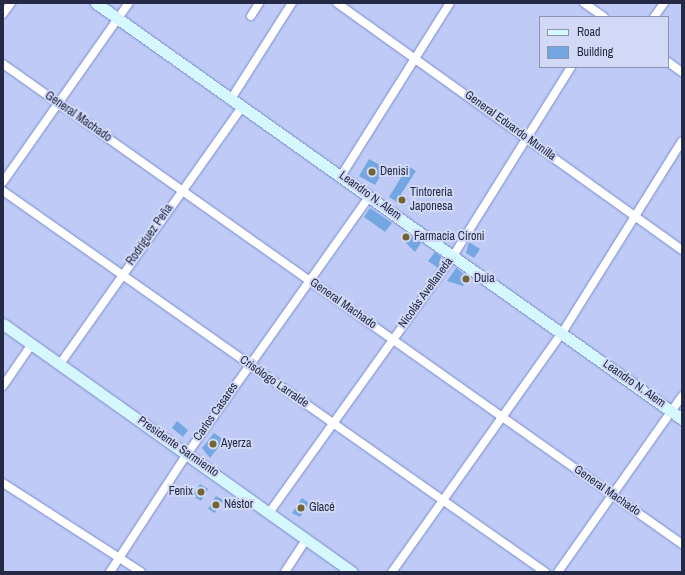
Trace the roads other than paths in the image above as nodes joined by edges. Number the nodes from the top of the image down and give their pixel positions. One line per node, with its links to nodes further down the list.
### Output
1 (11, 3): 10 (street)
2 (96, 3): 14 (street, Leandro N. Alem)
3 (129, 3): 14 (street)
4 (259, 3): 11 (street)
5 (292, 3): 20 (street)
6 (337, 3): 15 (street, General Eduardo Munilla)
7 (450, 3): 15 (street)
8 (584, 3): 12 (street)
9 (664, 3): 13 (street)
10 (3, 14)
11 (251, 16)
12 (603, 16)
13 (655, 16)
14 (118, 18): 20 (street, Leandro N. Alem); 21 (street)
15 (415, 58): 23 (street, General Eduardo Munilla); 25 (street)
16 (669, 63): 19 (street)
17 (3, 64): 21 (street, General Machado)
18 (571, 68): 23 (street, Nicolás Avellaneda)
19 (682, 72)
20 (231, 99): 22 (street, Leandro N. Alem)
21 (58, 102): 26 (street); 28 (street, General Machado)
22 (242, 107): 25 (street, Leandro N. Alem); 28 (street, Rodríguez Peña)
23 (526, 138): 30 (street, General Eduardo Munilla); 32 (street, Nicolás Avellaneda)
24 (682, 141): 30 (street)
25 (341, 176): 29 (street, Leandro N. Alem)
26 (3, 182)
27 (3, 191): 33 (street, Crisólogo Larralde)
28 (181, 191): 33 (street, Rodríguez Peña); 34 (street, General Machado)
29 (370, 196): 32 (street, Leandro N. Alem); 34 (street, Carlos Casares)
30 (635, 216): 31 (street, General Eduardo Munilla); 36 (street)
31 (682, 250)
32 (453, 256): 36 (street, Leandro N. Alem); 37 (street, Nicolás Avellaneda)
33 (122, 274): 39 (street, Rodríguez Peña); 40 (street, Crisólogo Larralde)
34 (310, 280): 37 (street, General Machado); 40 (street, Carlos Casares)
35 (3, 324): 38 (street, Presidente Sarmiento)
36 (562, 333): 43 (street, Leandro N. Alem); 44 (street)
37 (392, 339): 44 (street, General Machado); 46 (street, Nicolás Avellaneda)
38 (32, 344): 39 (street, Presidente Sarmiento); 41 (street)
39 (60, 364): 47 (street, Presidente Sarmiento)
40 (249, 364): 46 (street, Crisólogo Larralde); 47 (street, Carlos Casares)
41 (3, 386)
42 (682, 396): 43 (street)
43 (672, 412): 45 (street, Leandro N. Alem); 49 (street)
44 (501, 416): 49 (street, General Machado); 50 (street)
45 (682, 419)
46 (332, 423): 50 (street, Crisólogo Larralde); 51 (street, Nicolás Avellaneda)
47 (187, 454): 51 (street, Presidente Sarmiento); 54 (street, Carlos Casares)
48 (3, 484): 54 (street)
49 (613, 495): 53 (street, General Machado); 61 (street)
50 (442, 499): 59 (street); 60 (street, Crisólogo Larralde)
51 (269, 513): 52 (street, Presidente Sarmiento)
52 (306, 540): 57 (street); 58 (street, Presidente Sarmiento)
53 (682, 544)
54 (119, 558): 55 (street, Carlos Casares); 56 (street)
55 (110, 572)
56 (141, 572)
57 (284, 572)
58 (352, 572)
59 (392, 572)
60 (546, 572)
61 (558, 572)

